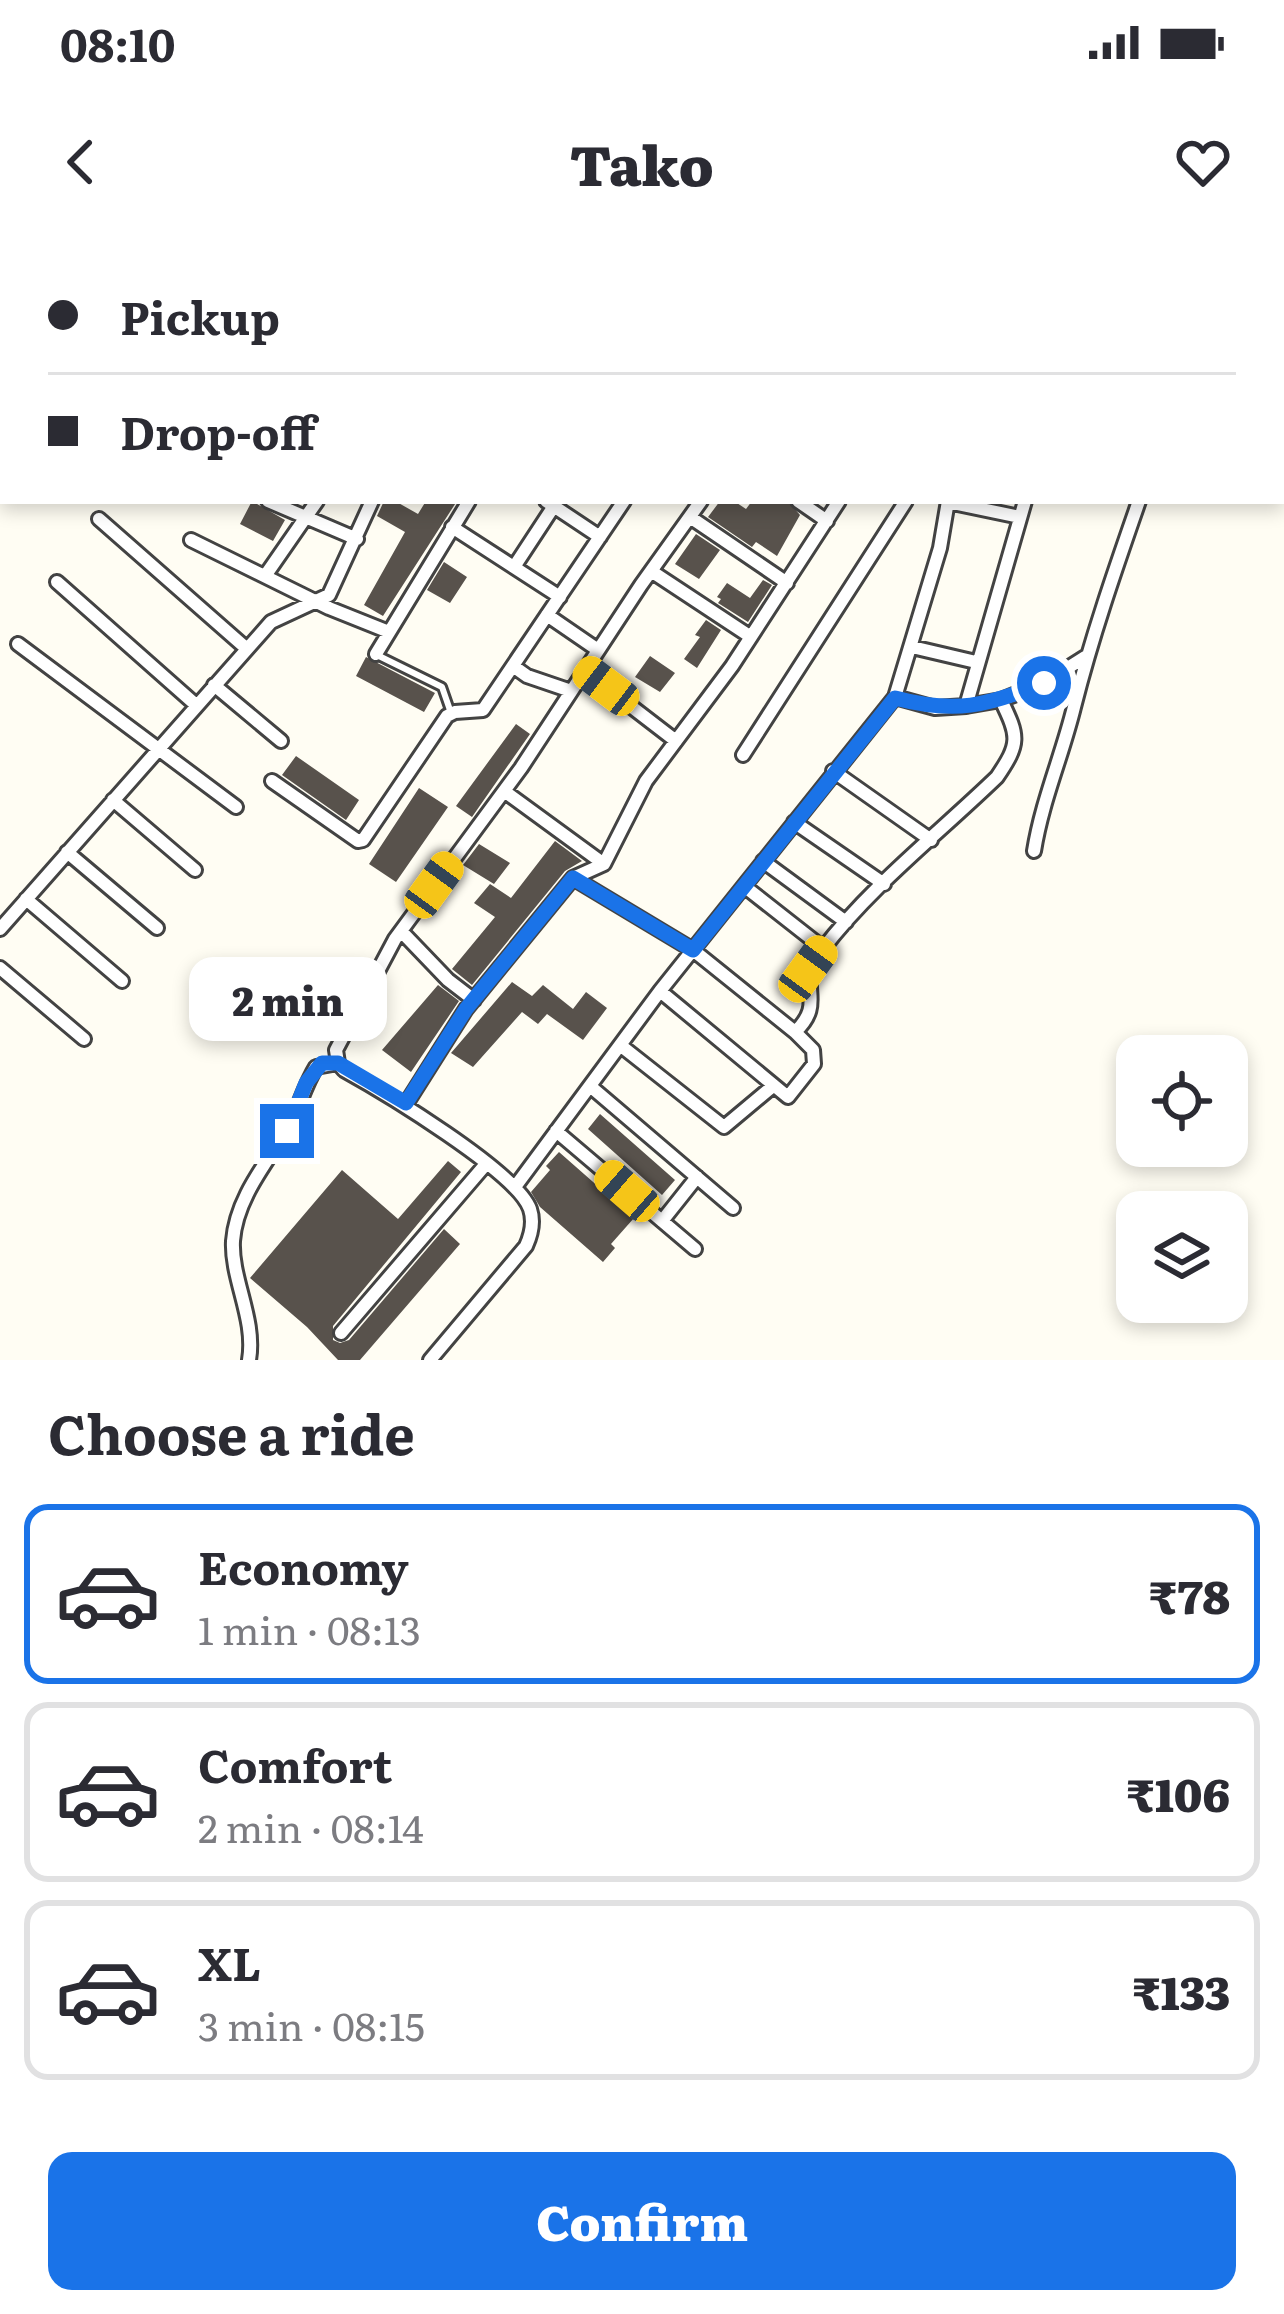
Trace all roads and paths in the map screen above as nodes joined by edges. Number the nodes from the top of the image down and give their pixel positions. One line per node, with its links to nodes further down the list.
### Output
1 (275, 504): 16 (street)
2 (315, 504): 16 (street)
3 (371, 504): 22 (street)
4 (467, 504): 20 (street)
5 (550, 504): 21 (street); 24 (street)
6 (622, 504): 21 (street)
7 (699, 504): 15 (street)
8 (802, 504): 19 (street)
9 (837, 504): 19 (street)
10 (904, 504): 53 (street)
11 (948, 504): 35 (street)
12 (957, 504): 17 (street)
13 (1024, 504): 17 (street)
14 (1138, 504): 39 (street)
15 (690, 517): 25 (street); 28 (street)
16 (305, 518): 22 (street); 26 (street)
17 (1020, 518): 40 (street)
18 (99, 519): 36 (street)
19 (826, 520): 28 (street)
20 (452, 527): 24 (street); 32 (street)
21 (600, 536): 29 (street)
22 (357, 539): 30 (street)
23 (191, 540): 26 (street)
24 (514, 568): 29 (street)
25 (651, 571): 33 (street); 37 (street)
26 (265, 576): 30 (street)
27 (57, 582): 47 (street)
28 (787, 583): 33 (street)
29 (560, 597): 31 (street)
30 (319, 603): 32 (street); 36 (street)
31 (547, 615): 37 (street); 41 (street)
32 (389, 632): 38 (street)
33 (751, 638): 51 (street)
34 (18, 644): 52 (street)
35 (912, 647): 40 (street); 45 (street)
36 (247, 649): 43 (street)
37 (598, 650): 42 (street)
38 (376, 654): 49 (lane)
39 (1084, 657): 46 (street); 61 (street)
40 (976, 662): 48 (street)
41 (513, 666): 44 (street); 49 (street)
42 (585, 671): 44 (street); 51 (street)
43 (214, 685): 47 (street); 50 (street)
44 (572, 691): 56 (street)
45 (895, 698): 48 (street); 54 (street)
46 (1001, 700): 48 (street); 60 (street)
47 (196, 705): 52 (street)
48 (966, 706)
49 (451, 713): 55 (street)
50 (281, 740)
51 (676, 741): 64 (street)
52 (158, 748): 57 (street); 58 (street)
53 (742, 755)
54 (833, 771): 59 (street); 60 (street)
55 (272, 781)
56 (504, 791): 64 (street); 73 (street)
57 (113, 800): 62 (street); 65 (street)
58 (236, 807)
59 (794, 822): 63 (street); 67 (street)
60 (931, 840): 67 (street)
61 (1034, 851)
62 (68, 852): 69 (street); 71 (street)
63 (763, 861): 68 (street); 70 (street)
64 (604, 864): 66 (street)
65 (195, 869)
66 (573, 878): 75 (street); 79 (street)
67 (884, 884): 70 (street)
68 (744, 886): 74 (street); 75 (street)
69 (26, 899): 72 (street); 77 (street)
70 (846, 922): 74 (street)
71 (157, 928)
72 (0, 929)
73 (401, 931): 79 (street); 83 (street)
74 (823, 948): 80 (street)
75 (693, 950): 78 (street); 80 (street)
76 (0, 968): 81 (street)
77 (122, 981)
78 (660, 991): 82 (street); 85 (street)
79 (474, 1000): 86 (street)
80 (795, 1032): 85 (street)
81 (84, 1039)
82 (620, 1045): 84 (street); 85 (street)
83 (338, 1063): 86 (street); 95 (street)
84 (590, 1086): 87 (street); 89 (street)
85 (773, 1087)
86 (406, 1103): 88 (street)
87 (556, 1131): 90 (street); 92 (street)
88 (486, 1164): 90 (street); 94 (street)
89 (697, 1177): 91 (street); 92 (street)
90 (515, 1187): 96 (street)
91 (734, 1208)
92 (662, 1220): 93 (street)
93 (695, 1249)
94 (341, 1333)
95 (249, 1360)
96 (430, 1360)

